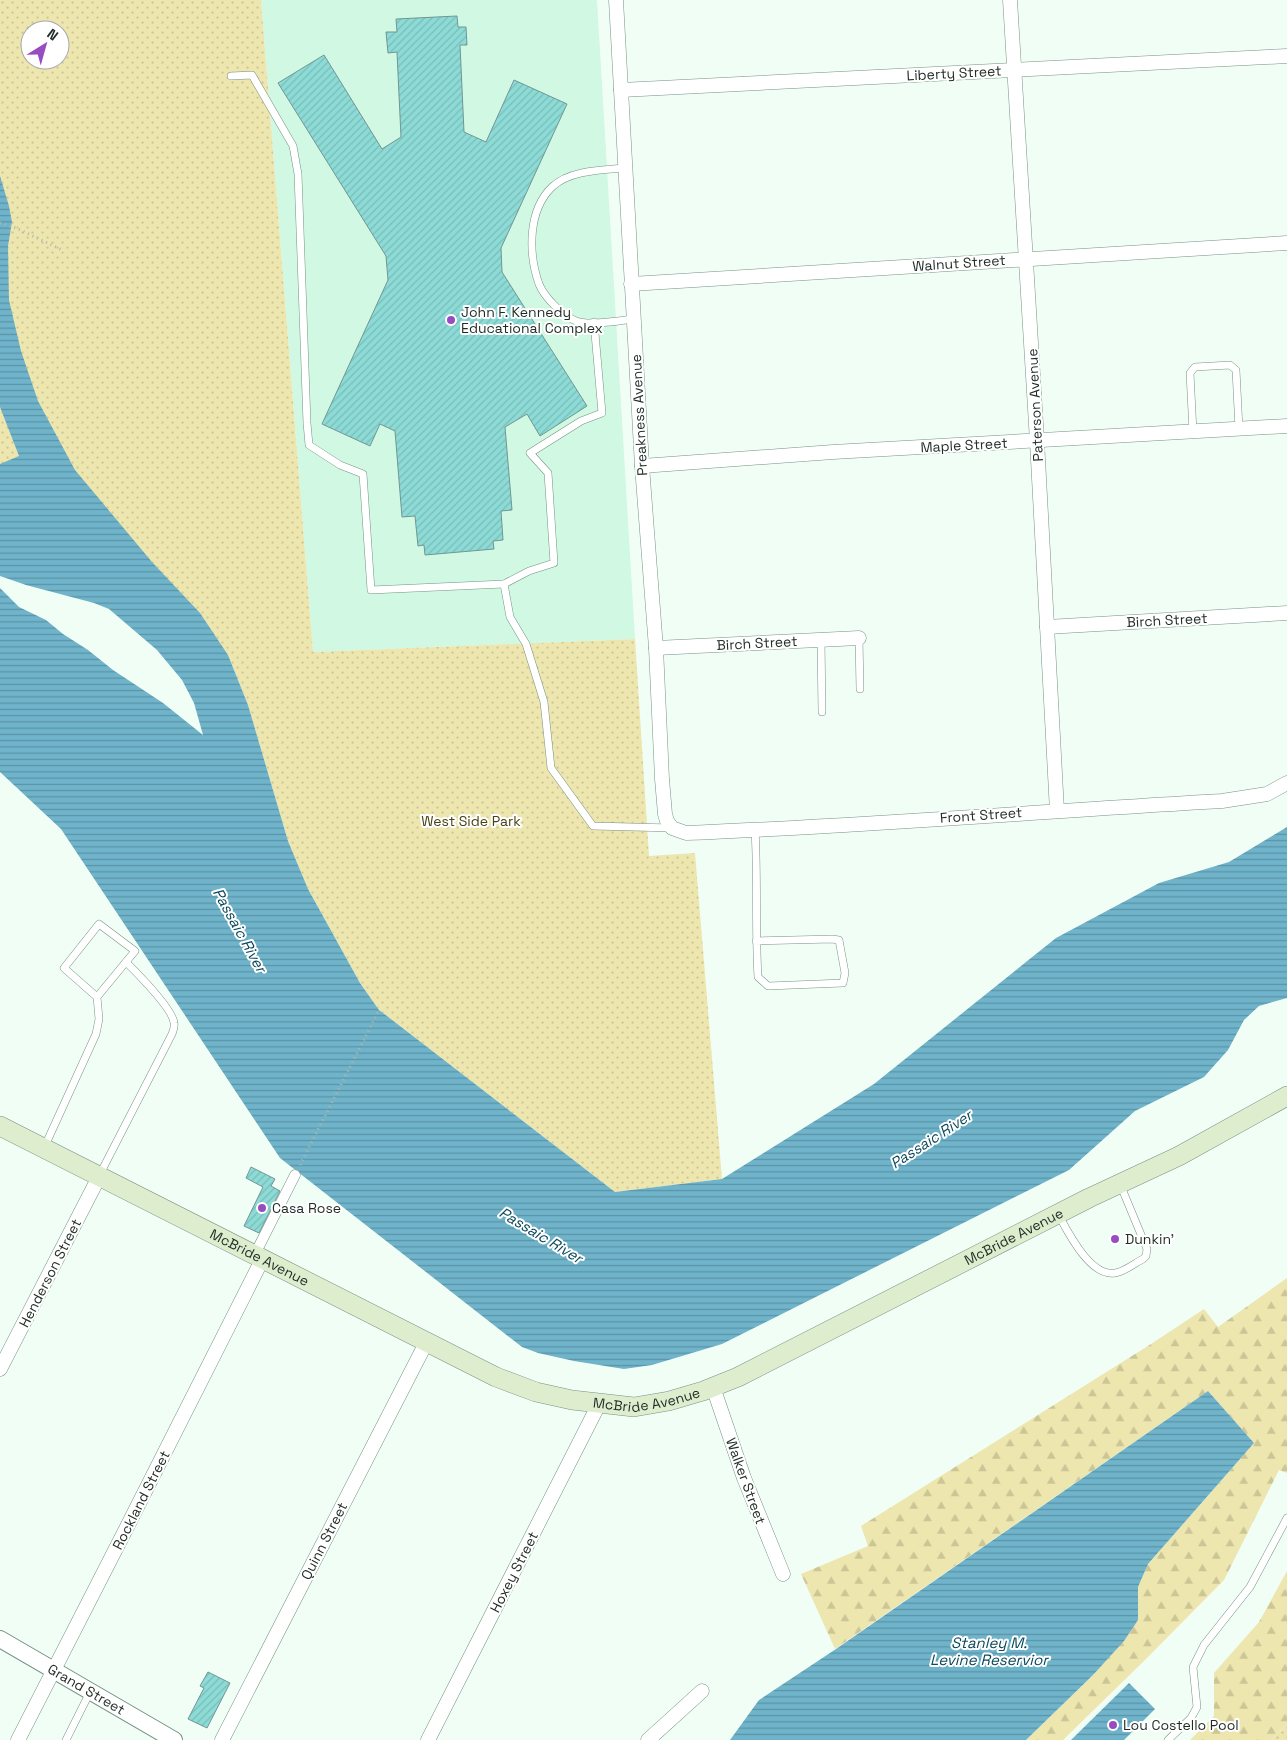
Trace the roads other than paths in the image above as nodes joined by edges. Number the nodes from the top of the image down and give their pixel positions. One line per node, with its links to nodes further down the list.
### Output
1 (616, 0): 6 (street, Preakness Avenue)
2 (1010, 0): 4 (street, Paterson Avenue)
3 (1287, 56): 4 (street, Liberty Street)
4 (1014, 70): 6 (street, Liberty Street); 9 (street, Paterson Avenue)
5 (231, 76): 18 (lane)
6 (621, 90): 7 (street, Preakness Avenue)
7 (625, 168): 10 (street, Preakness Avenue); 12 (lane)
8 (1287, 243): 9 (street, Walnut Street)
9 (1026, 259): 10 (street, Walnut Street); 16 (street, Paterson Avenue)
10 (631, 284): 11 (street, Preakness Avenue)
11 (633, 319): 12 (lane); 17 (street, Preakness Avenue)
12 (594, 322): 18 (lane)
13 (1287, 426): 14 (street, Maple Street)
14 (1239, 429): 15 (street, Maple Street); 15 (lane)
15 (1193, 432): 16 (street, Maple Street)
16 (1037, 441): 17 (street, Maple Street); 20 (street, Paterson Avenue)
17 (642, 466): 23 (street, Preakness Avenue)
18 (504, 584): 28 (lane)
19 (1287, 613): 20 (street, Birch Street)
20 (1047, 627): 27 (street, Paterson Avenue)
21 (859, 638): 22 (street, Birch Street); 24 (lane)
22 (821, 640): 23 (street, Birch Street); 25 (lane)
23 (656, 648): 28 (street, Preakness Avenue)
24 (860, 689)
25 (822, 712)
26 (1287, 783): 27 (street, Front Street)
27 (1057, 811): 29 (street, Front Street)
28 (672, 828): 29 (street, Front Street)
29 (755, 830): 30 (lane)
30 (756, 941): 30 (lane)
31 (126, 962): 32 (lane); 32 (lane); 37 (lane)
32 (97, 997): 35 (lane)
33 (1287, 1096): 38 (main road, McBride Avenue)
34 (0, 1126): 35 (main road, McBride Avenue)
35 (44, 1149): 37 (main road, McBride Avenue)
36 (295, 1175): 40 (street)
37 (99, 1177): 40 (main road, McBride Avenue); 42 (street, Henderson Street)
38 (1120, 1184): 39 (main road, McBride Avenue); 39 (lane)
39 (1058, 1214): 43 (main road, McBride Avenue)
40 (258, 1258): 41 (main road, McBride Avenue); 48 (street, Rockland Street)
41 (426, 1342): 44 (main road, McBride Avenue); 54 (street, Quinn Street)
42 (0, 1369)
43 (712, 1387): 44 (main road, McBride Avenue); 46 (street, Walker Street)
44 (599, 1404): 55 (street, Hoxey Street)
45 (1287, 1518): 57 (lane)
46 (783, 1574)
47 (0, 1638): 48 (street, Grand Street)
48 (53, 1669): 50 (street, Grand Street); 51 (street, Rockland Street)
49 (702, 1691): 56 (street)
50 (90, 1692): 52 (lane); 53 (street, Grand Street)
51 (21, 1739)
52 (66, 1740)
53 (174, 1740)
54 (222, 1740)
55 (428, 1740)
56 (648, 1740)
57 (1168, 1740)

